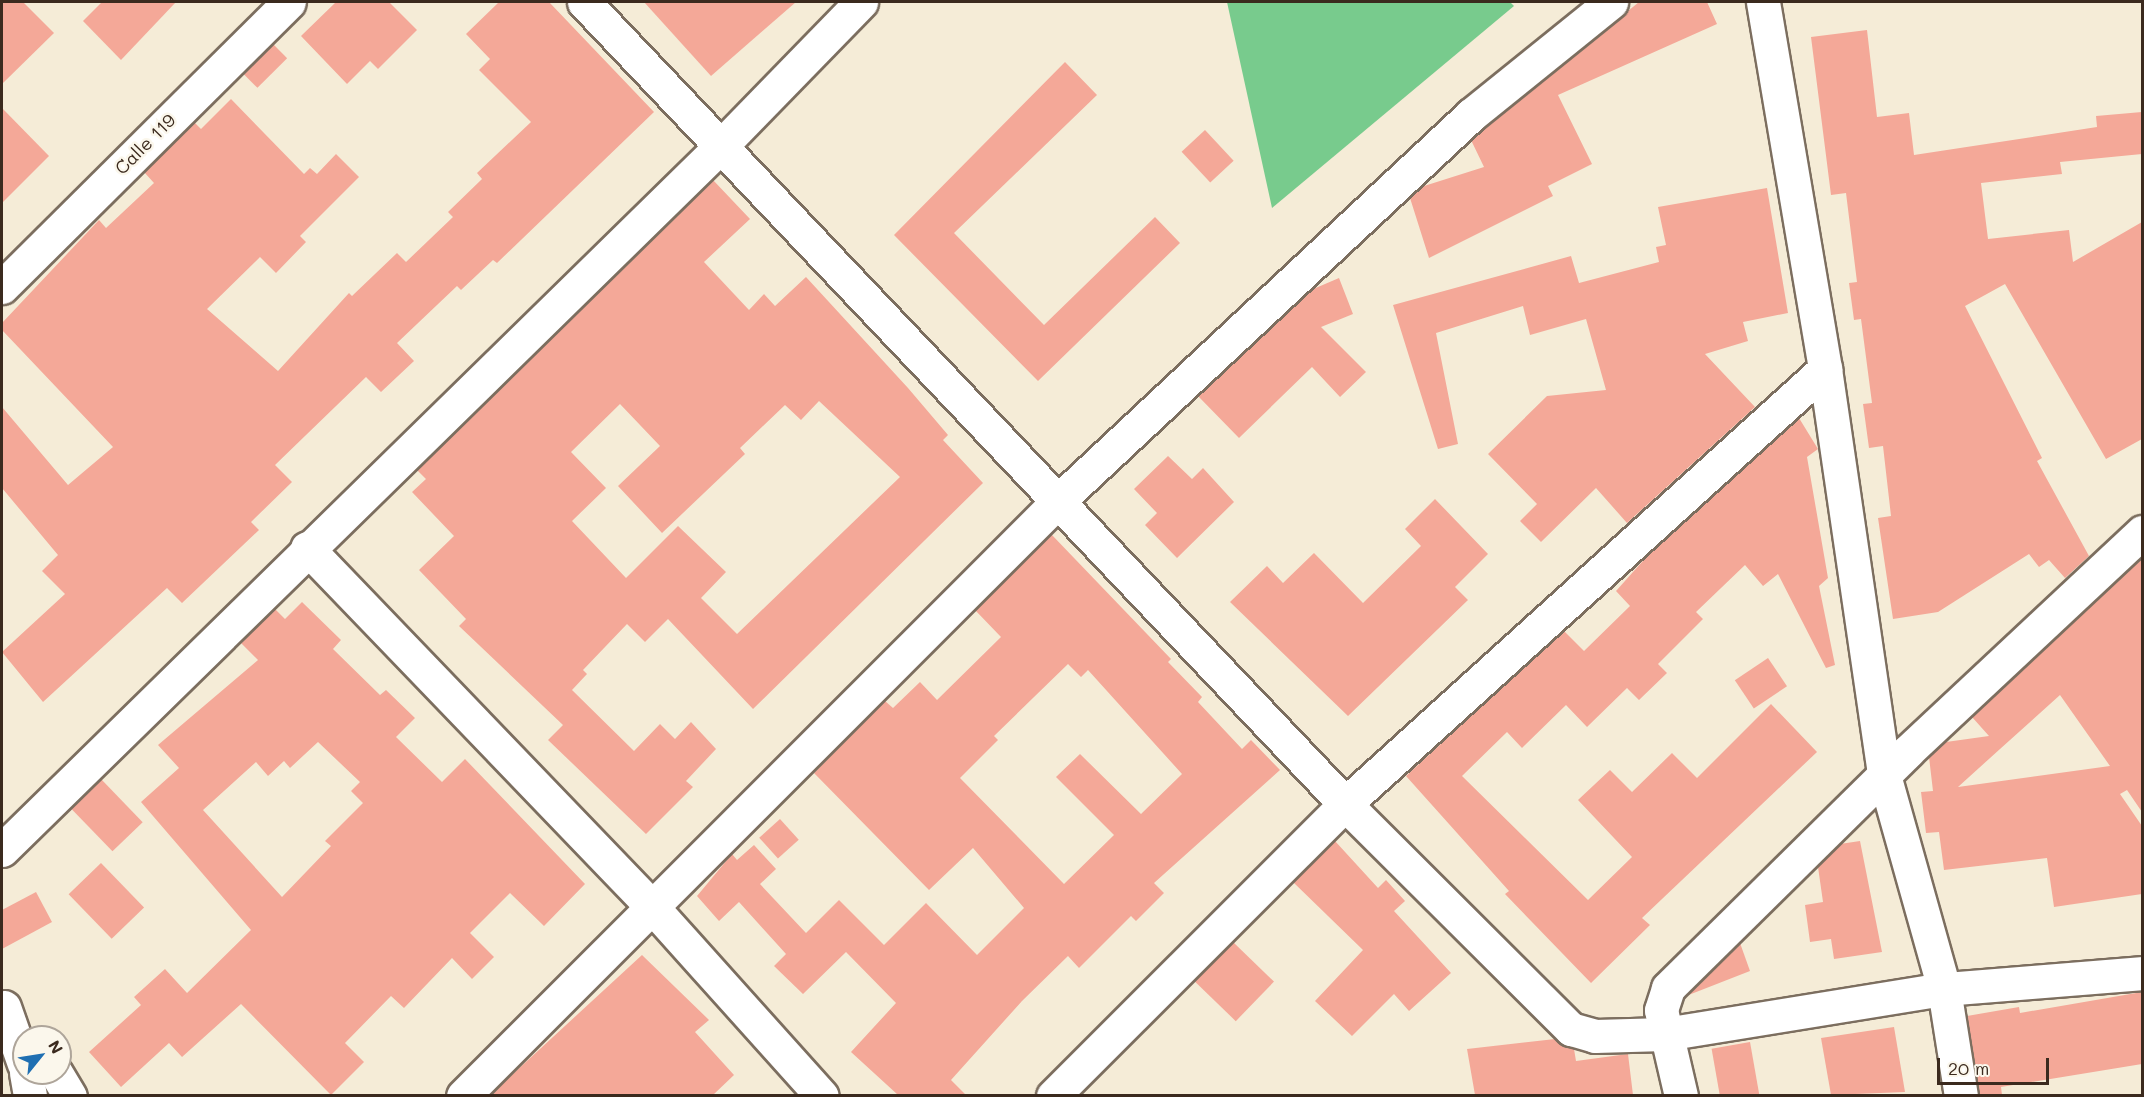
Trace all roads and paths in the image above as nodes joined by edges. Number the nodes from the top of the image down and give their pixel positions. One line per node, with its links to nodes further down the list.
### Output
1 (289, 2): 7 (street, Calle 119)
2 (584, 2): 6 (street)
3 (861, 2): 6 (street)
4 (1611, 2): 9 (street)
5 (1763, 2): 8 (street)
6 (723, 144): 9 (street); 11 (street)
7 (2, 287)
8 (1825, 369): 12 (street); 13 (street)
9 (1056, 503): 13 (street); 15 (street)
10 (2142, 532): 12 (street)
11 (307, 548): 14 (street); 15 (street)
12 (1884, 775): 17 (street); 21 (street)
13 (1345, 804): 21 (street); 24 (street)
14 (2, 850)
15 (654, 909): 22 (street); 23 (street)
16 (2142, 973): 17 (street)
17 (1944, 989): 21 (street); 26 (street)
18 (3, 1005): 19 (street); 20 (street)
19 (20, 1025)
20 (12, 1030)
21 (1665, 1034): 25 (street)
22 (463, 1095)
23 (822, 1095)
24 (1053, 1095)
25 (1681, 1095)
26 (1961, 1095)

